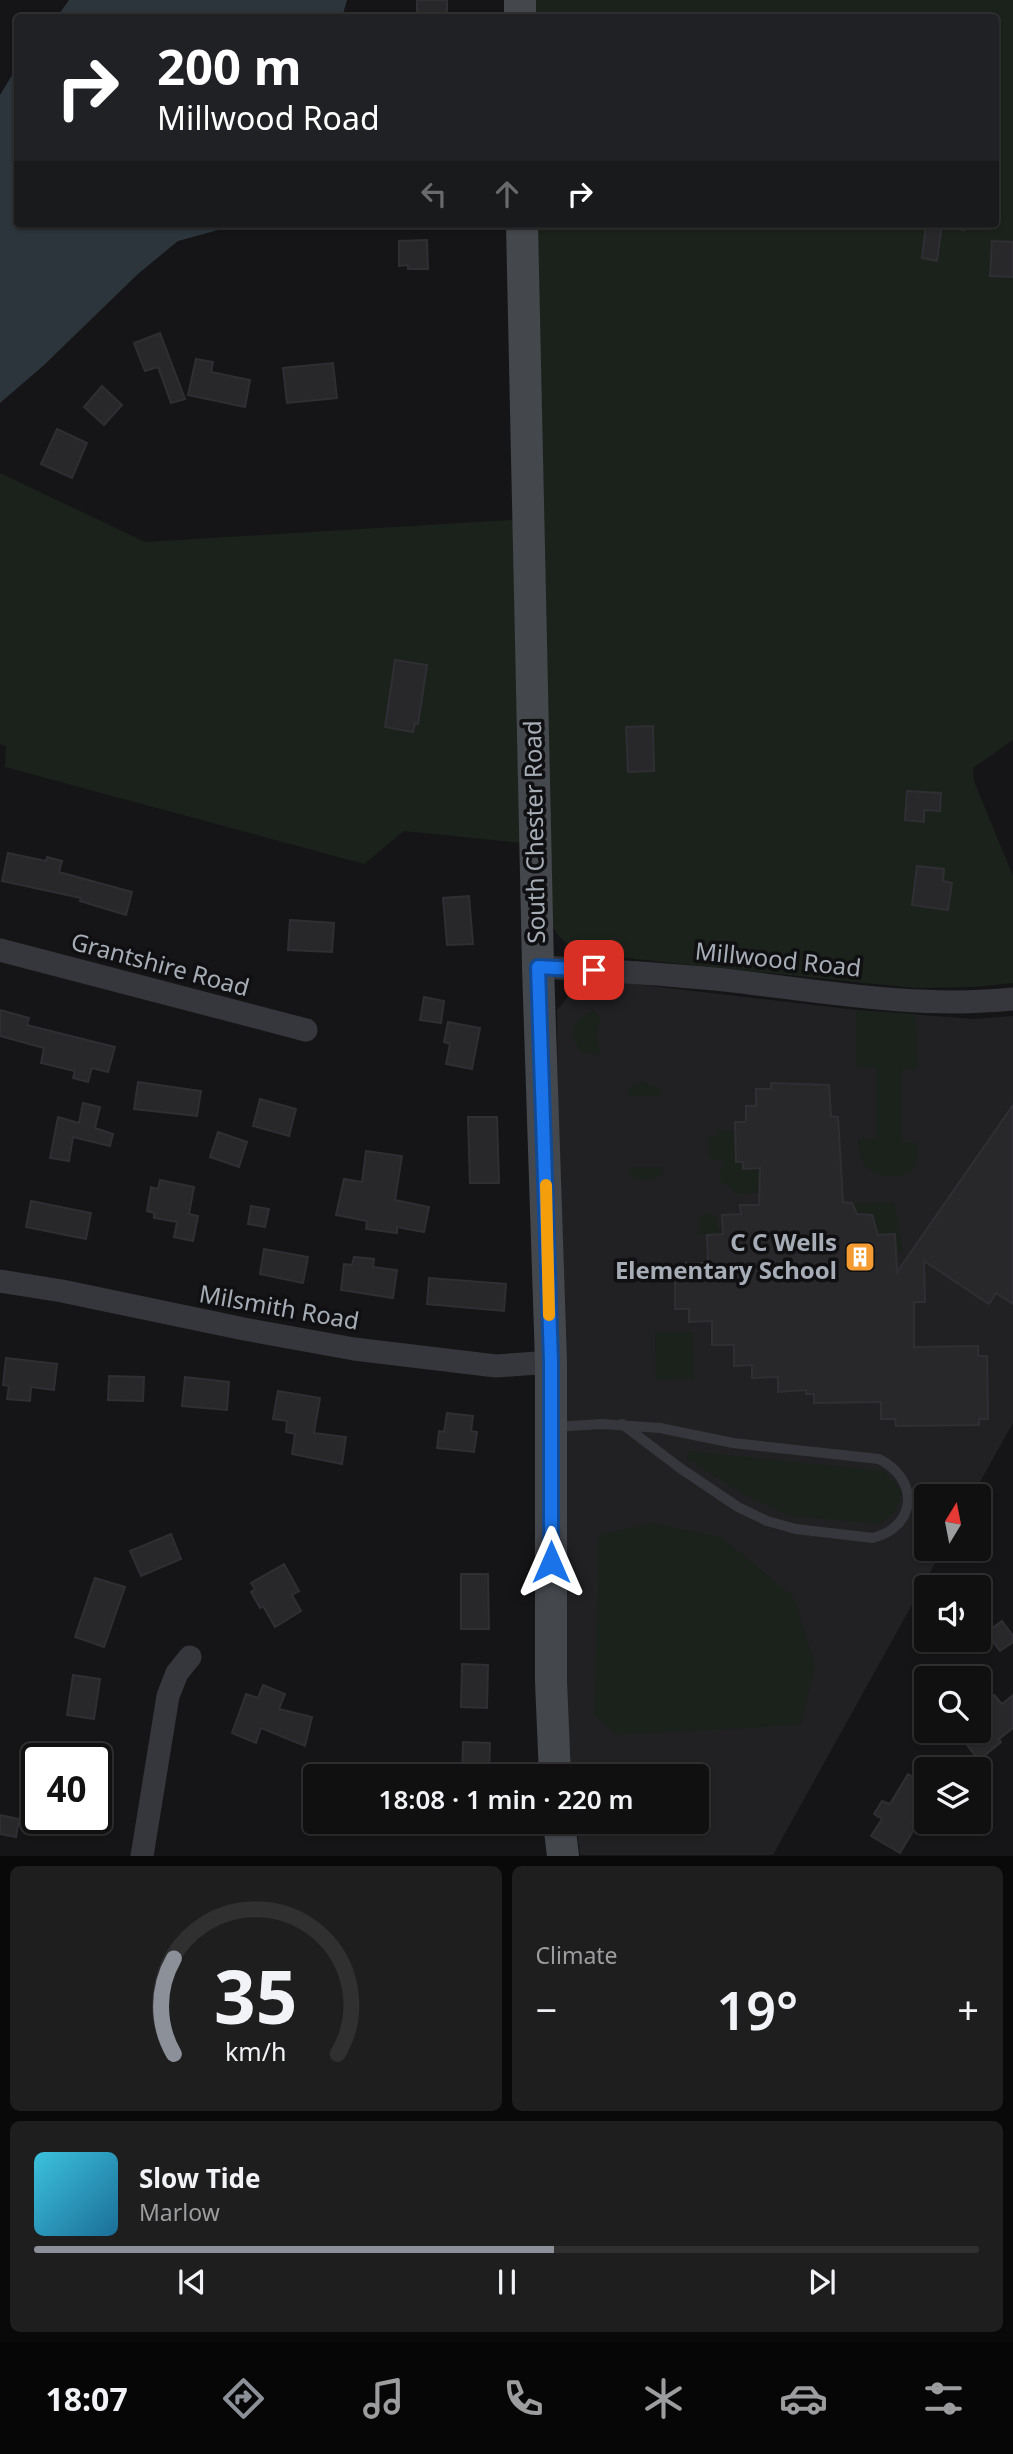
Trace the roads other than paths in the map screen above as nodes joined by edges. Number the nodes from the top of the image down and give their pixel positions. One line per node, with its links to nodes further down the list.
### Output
1 (522, 228): 3 (street, South Chester Road)
2 (0, 950): 5 (street, Grantshire Road)
3 (538, 967): 4 (street, Millwood Road); 7 (street, South Chester Road)
4 (1013, 999)
5 (306, 1030)
6 (0, 1281): 7 (street, Milsmith Road)
7 (551, 1362): 9 (street, South Chester Road)
8 (622, 1424): 8 (lane); 9 (lane)
9 (552, 1427): 11 (street, South Chester Road)
10 (190, 1657): 13 (street)
11 (554, 1764)
12 (560, 1834): 14 (street)
13 (142, 1856)
14 (563, 1856)

